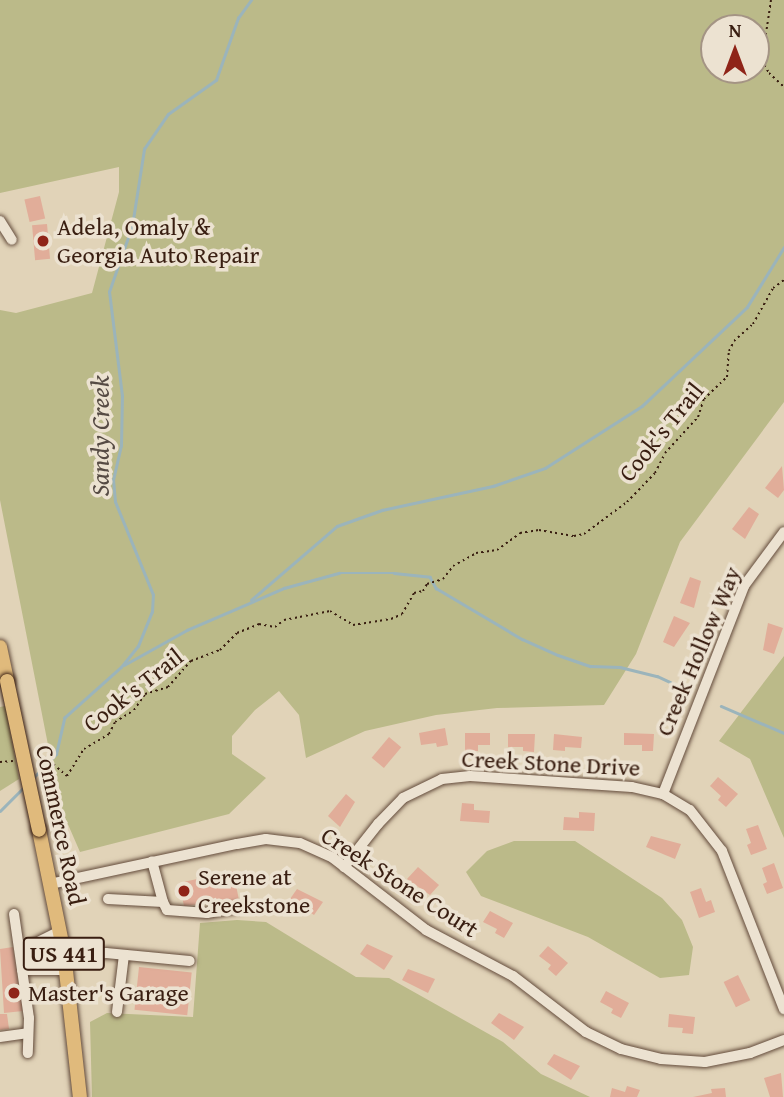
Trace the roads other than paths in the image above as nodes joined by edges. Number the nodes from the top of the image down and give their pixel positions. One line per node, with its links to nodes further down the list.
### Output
1 (0, 221): 2 (street)
2 (12, 240)
3 (784, 532): 5 (street, Creek Hollow Way)
4 (0, 647): 8 (highway, Commerce Road / US 441, bridge)
5 (663, 794): 7 (street, Creek Stone Drive); 19 (street, Creek Stone Drive)
6 (152, 861): 7 (street, Creek Stone Court); 8 (street, Creek Stone Court); 10 (street)
7 (344, 867): 23 (street, Creek Stone Court)
8 (50, 884): 13 (highway, Commerce Road / US 441)
9 (108, 899): 10 (street)
10 (163, 902): 11 (street)
11 (240, 907)
12 (14, 914): 14 (street)
13 (60, 931): 14 (street); 17 (highway, Commerce Road / US 441)
14 (20, 951): 18 (street)
15 (124, 955): 16 (street); 17 (street); 20 (street)
16 (190, 961)
17 (66, 964): 18 (street); 25 (highway, Commerce Road / US 441)
18 (22, 970): 21 (street)
19 (784, 1009)
20 (117, 1012)
21 (29, 1033): 22 (street); 24 (street)
22 (0, 1037)
23 (784, 1040)
24 (28, 1053)
25 (80, 1097)

